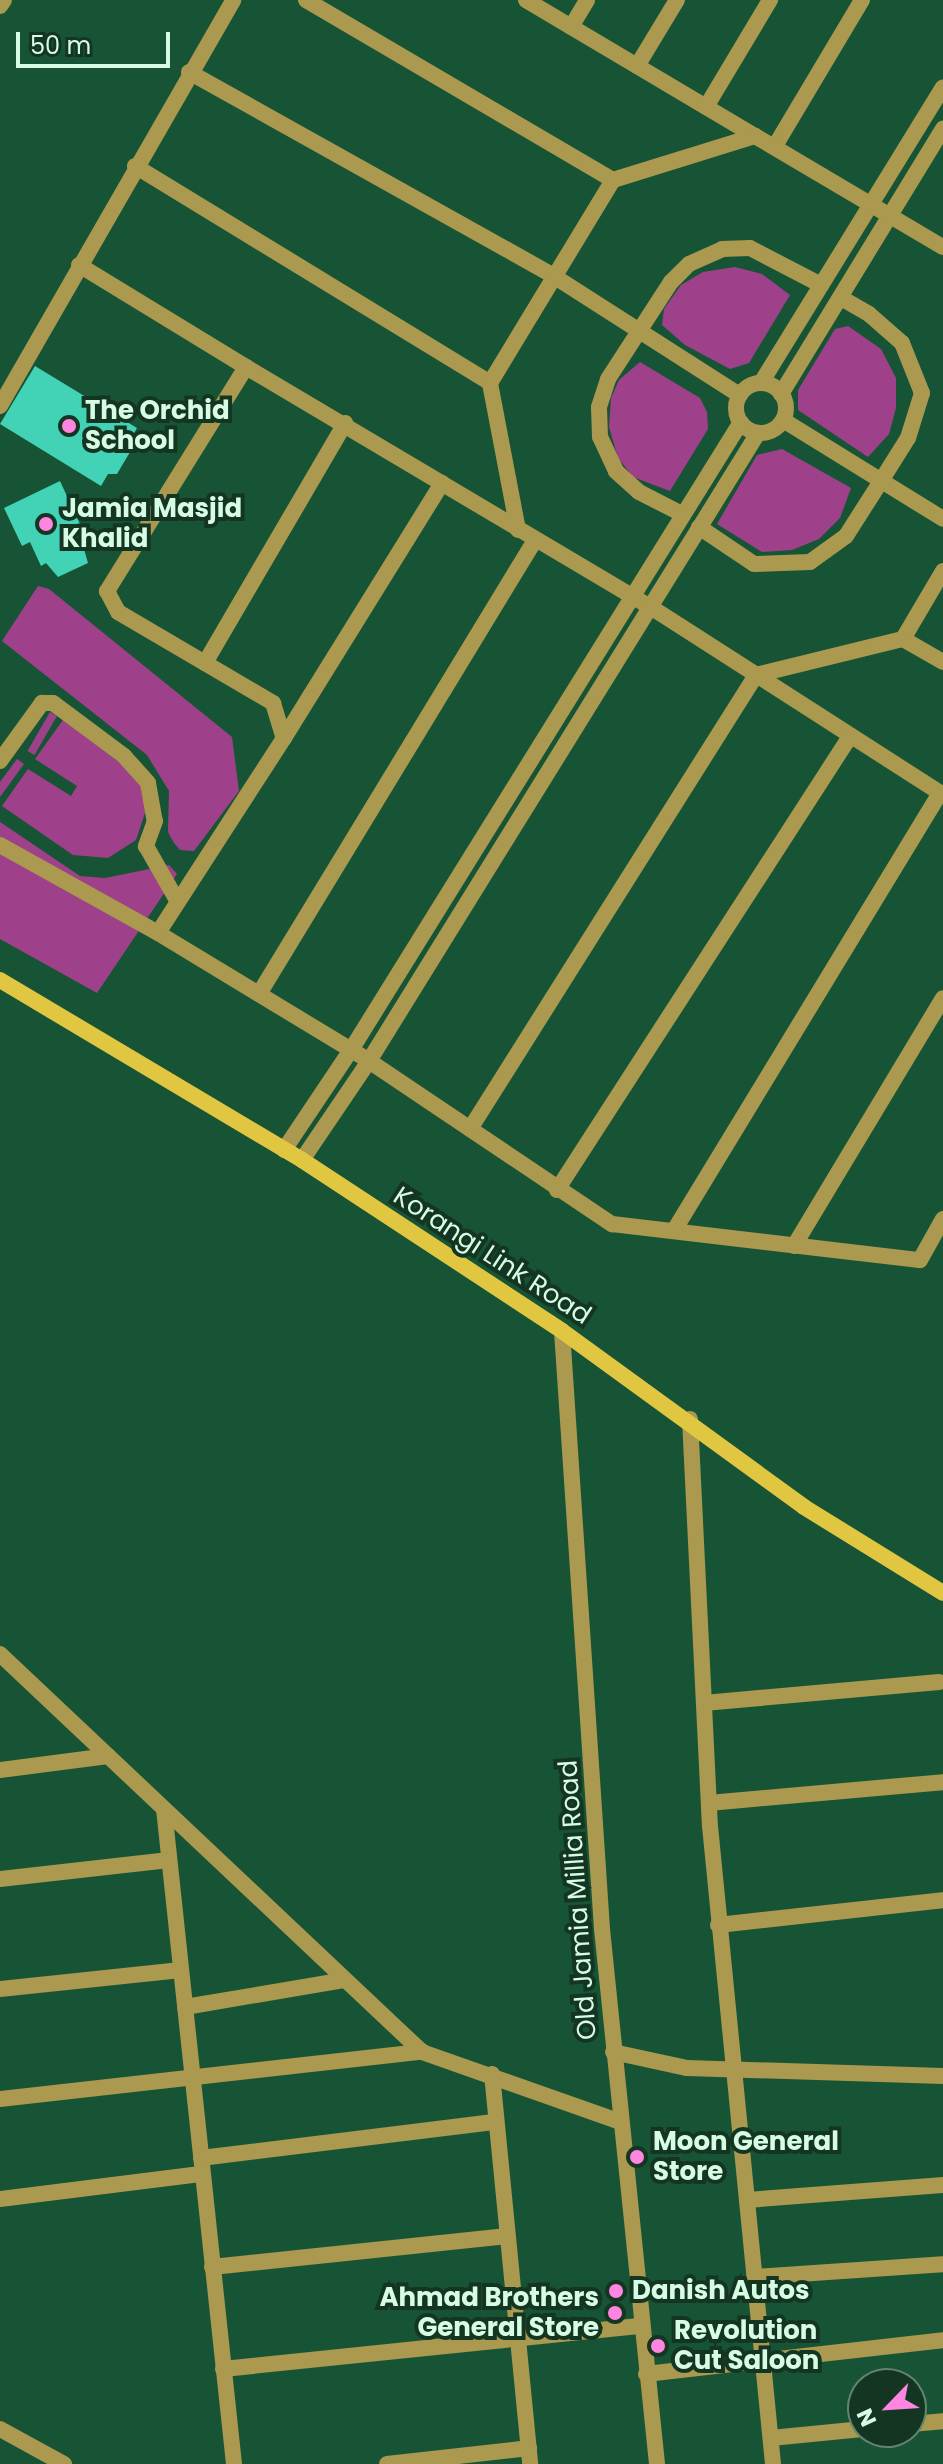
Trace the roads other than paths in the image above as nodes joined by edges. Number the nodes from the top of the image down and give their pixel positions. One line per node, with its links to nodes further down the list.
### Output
1 (4, 0): 9 (street)
2 (233, 0): 12 (street)
3 (306, 0): 19 (street)
4 (526, 0): 10 (street)
5 (587, 0): 10 (street)
6 (677, 0): 11 (street)
7 (770, 0): 14 (street)
8 (862, 0): 17 (street)
9 (0, 6)
10 (571, 27): 11 (street)
11 (637, 66): 14 (street)
12 (189, 72): 18 (street); 24 (street)
13 (943, 87): 20 (street)
14 (706, 107): 16 (street)
15 (943, 129): 21 (street)
16 (755, 136): 17 (street); 19 (street)
17 (775, 146): 20 (street)
18 (135, 166): 23 (street); 29 (street)
19 (613, 180): 24 (street)
20 (871, 204): 21 (street); 25 (street)
21 (890, 216): 22 (street); 26 (street)
22 (943, 247)
23 (79, 265): 28 (street); 33 (street)
24 (552, 275): 27 (street); 29 (street)
25 (821, 285): 27 (street); 30 (street)
26 (841, 298): 31 (street); 38 (street)
27 (640, 331): 32 (street); 40 (street)
28 (246, 367): 36 (street); 50 (street)
29 (490, 383): 43 (street)
30 (761, 383): 31 (street); 32 (street)
31 (781, 394): 34 (street)
32 (740, 395): 35 (street)
33 (0, 406)
34 (783, 420): 37 (street); 38 (street)
35 (741, 422): 37 (street); 40 (street)
36 (345, 423): 39 (street); 50 (street)
37 (758, 433): 42 (street)
38 (881, 481): 41 (street); 42 (street)
39 (442, 483): 43 (street); 52 (street)
40 (682, 514): 46 (street)
41 (943, 519)
42 (699, 527): 47 (street)
43 (518, 530): 44 (street)
44 (535, 540): 46 (street); 60 (street)
45 (943, 571): 48 (street)
46 (630, 595): 47 (street); 62 (street)
47 (649, 606): 51 (street); 63 (street)
48 (903, 639): 49 (street); 51 (street)
49 (943, 662)
50 (205, 663): 52 (street)
51 (756, 675): 53 (street); 64 (street)
52 (284, 738): 57 (street)
53 (849, 738): 55 (street); 67 (street)
54 (0, 761): 57 (street)
55 (941, 794): 69 (street)
56 (0, 845): 58 (street)
57 (178, 902): 58 (street)
58 (158, 933): 60 (street)
59 (0, 980): 65 (main road, Korangi Link Road)
60 (259, 994): 62 (street)
61 (943, 998): 70 (street)
62 (351, 1050): 63 (street); 65 (street)
63 (369, 1061): 64 (street); 66 (street)
64 (470, 1129): 67 (street)
65 (284, 1150): 66 (main road, Korangi Link Road)
66 (302, 1160): 71 (main road, Korangi Link Road)
67 (557, 1190): 69 (street)
68 (943, 1219): 70 (street)
69 (675, 1229): 70 (street)
70 (794, 1246)
71 (562, 1331): 72 (main road, Korangi Link Road); 91 (street, Old Jamia Millia Road)
72 (690, 1419): 73 (main road, Korangi Link Road); 76 (street)
73 (943, 1593)
74 (1, 1657): 77 (street)
75 (939, 1682): 76 (street)
76 (704, 1703): 80 (street)
77 (108, 1756): 78 (street); 81 (street)
78 (0, 1770)
79 (943, 1782): 80 (street)
80 (709, 1803): 85 (street)
81 (164, 1809): 82 (street); 87 (street)
82 (169, 1860): 83 (street); 86 (street)
83 (0, 1879)
84 (943, 1900): 85 (street)
85 (718, 1925): 92 (street)
86 (181, 1970): 88 (street); 89 (street)
87 (344, 1980): 89 (street); 90 (street)
88 (0, 1989)
89 (185, 2007): 95 (street)
90 (422, 2052): 93 (street); 95 (street)
91 (613, 2052): 92 (street); 97 (street, Old Jamia Millia Road)
92 (730, 2068): 94 (street); 102 (street)
93 (492, 2074): 97 (street); 98 (street)
94 (943, 2076)
95 (192, 2079): 96 (street); 99 (street)
96 (0, 2099)
97 (618, 2121): 107 (street, Old Jamia Millia Road)
98 (496, 2122): 99 (street); 103 (street)
99 (201, 2166): 101 (street); 105 (street)
100 (943, 2185): 102 (street)
101 (0, 2199)
102 (747, 2200): 106 (street)
103 (507, 2236): 105 (street); 108 (street)
104 (943, 2264): 106 (street)
105 (212, 2267): 111 (street)
106 (754, 2277): 110 (street)
107 (639, 2326): 108 (street); 112 (street, Old Jamia Millia Road)
108 (516, 2340): 111 (street); 116 (street)
109 (943, 2340): 110 (street)
110 (763, 2360): 112 (street); 115 (street)
111 (223, 2369): 118 (street)
112 (646, 2374): 120 (street, Old Jamia Millia Road)
113 (0, 2429): 117 (street)
114 (847, 2431): 115 (street)
115 (771, 2438): 121 (street)
116 (530, 2456): 119 (street)
117 (64, 2464)
118 (234, 2464)
119 (387, 2464)
120 (657, 2464)
121 (773, 2464)

